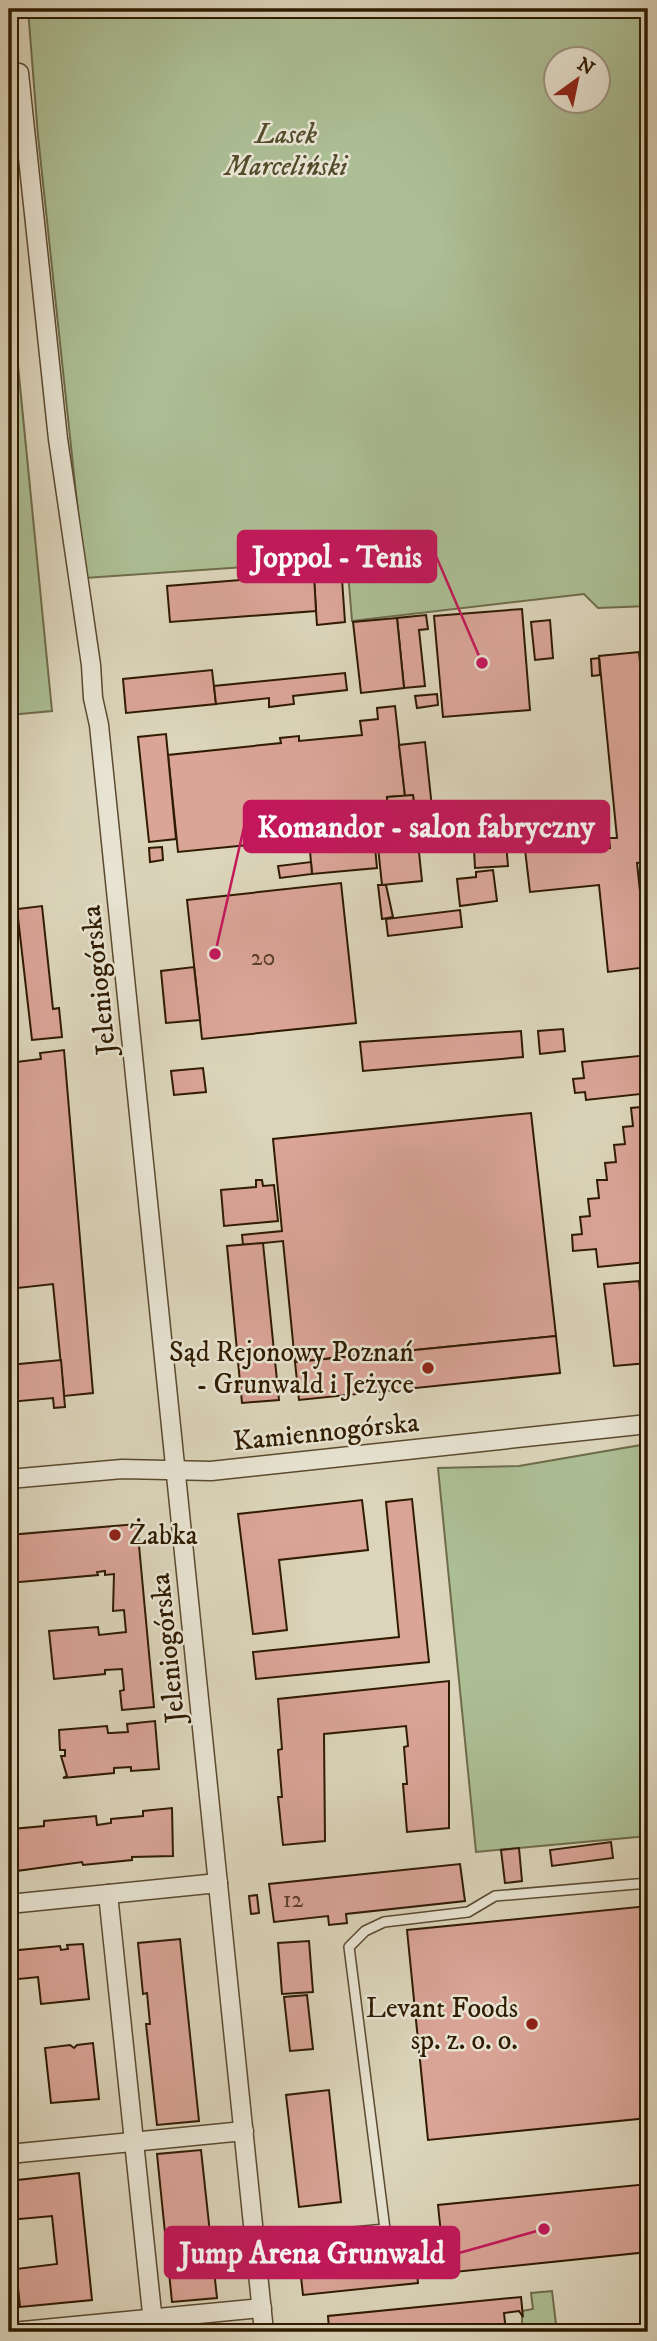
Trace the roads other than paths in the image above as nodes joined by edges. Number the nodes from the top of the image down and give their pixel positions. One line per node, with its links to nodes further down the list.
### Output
1 (19, 73): 3 (street, Jeleniogórska)
2 (648, 1424): 3 (street, Kamiennogórska)
3 (177, 1470): 4 (street, Kamiennogórska); 5 (street, Jeleniogórska)
4 (9, 1479)
5 (218, 1883): 7 (street); 9 (street, Jeleniogórska)
6 (648, 1883): 12 (lane)
7 (108, 1894): 8 (street); 10 (street)
8 (9, 1904)
9 (244, 2131): 10 (street); 13 (street, Jeleniogórska)
10 (134, 2141): 11 (street); 14 (street)
11 (9, 2154)
12 (312, 2236)
13 (261, 2308): 14 (street); 16 (street, Jeleniogórska)
14 (153, 2325): 15 (street)
15 (12, 2332)
16 (264, 2332)

